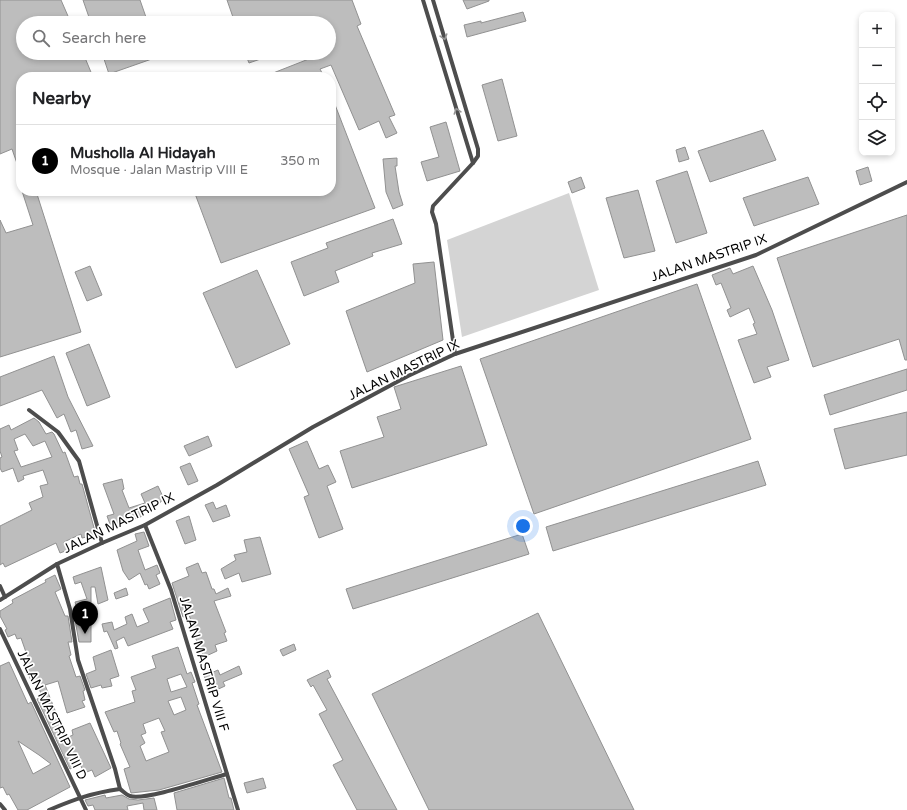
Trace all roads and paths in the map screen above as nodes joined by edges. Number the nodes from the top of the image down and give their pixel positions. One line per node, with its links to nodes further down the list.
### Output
1 (423, 0): 3 (street, one-way to 1)
2 (433, 0): 3 (street, one-way to 3)
3 (473, 163): 5 (street)
4 (907, 182): 5 (street, JALAN MASTRIP IX)
5 (455, 354): 7 (street, JALAN MASTRIP IX)
6 (29, 410): 8 (street)
7 (145, 525): 8 (street, JALAN MASTRIP IX); 14 (street, JALAN MASTRIP VIII F)
8 (102, 543): 9 (street, JALAN MASTRIP IX)
9 (57, 564): 11 (street, JALAN MASTRIP IX); 15 (street)
10 (0, 586): 11 (street)
11 (5, 597): 12 (street, JALAN MASTRIP IX)
12 (0, 600)
13 (0, 629): 16 (street, JALAN MASTRIP VIII D)
14 (227, 774): 15 (street); 21 (street, JALAN MASTRIP VIII F)
15 (120, 789): 16 (street)
16 (80, 796): 19 (street); 20 (street, JALAN MASTRIP VIII D)
17 (0, 804): 18 (street)
18 (4, 810)
19 (49, 810)
20 (86, 810)
21 (238, 810)

